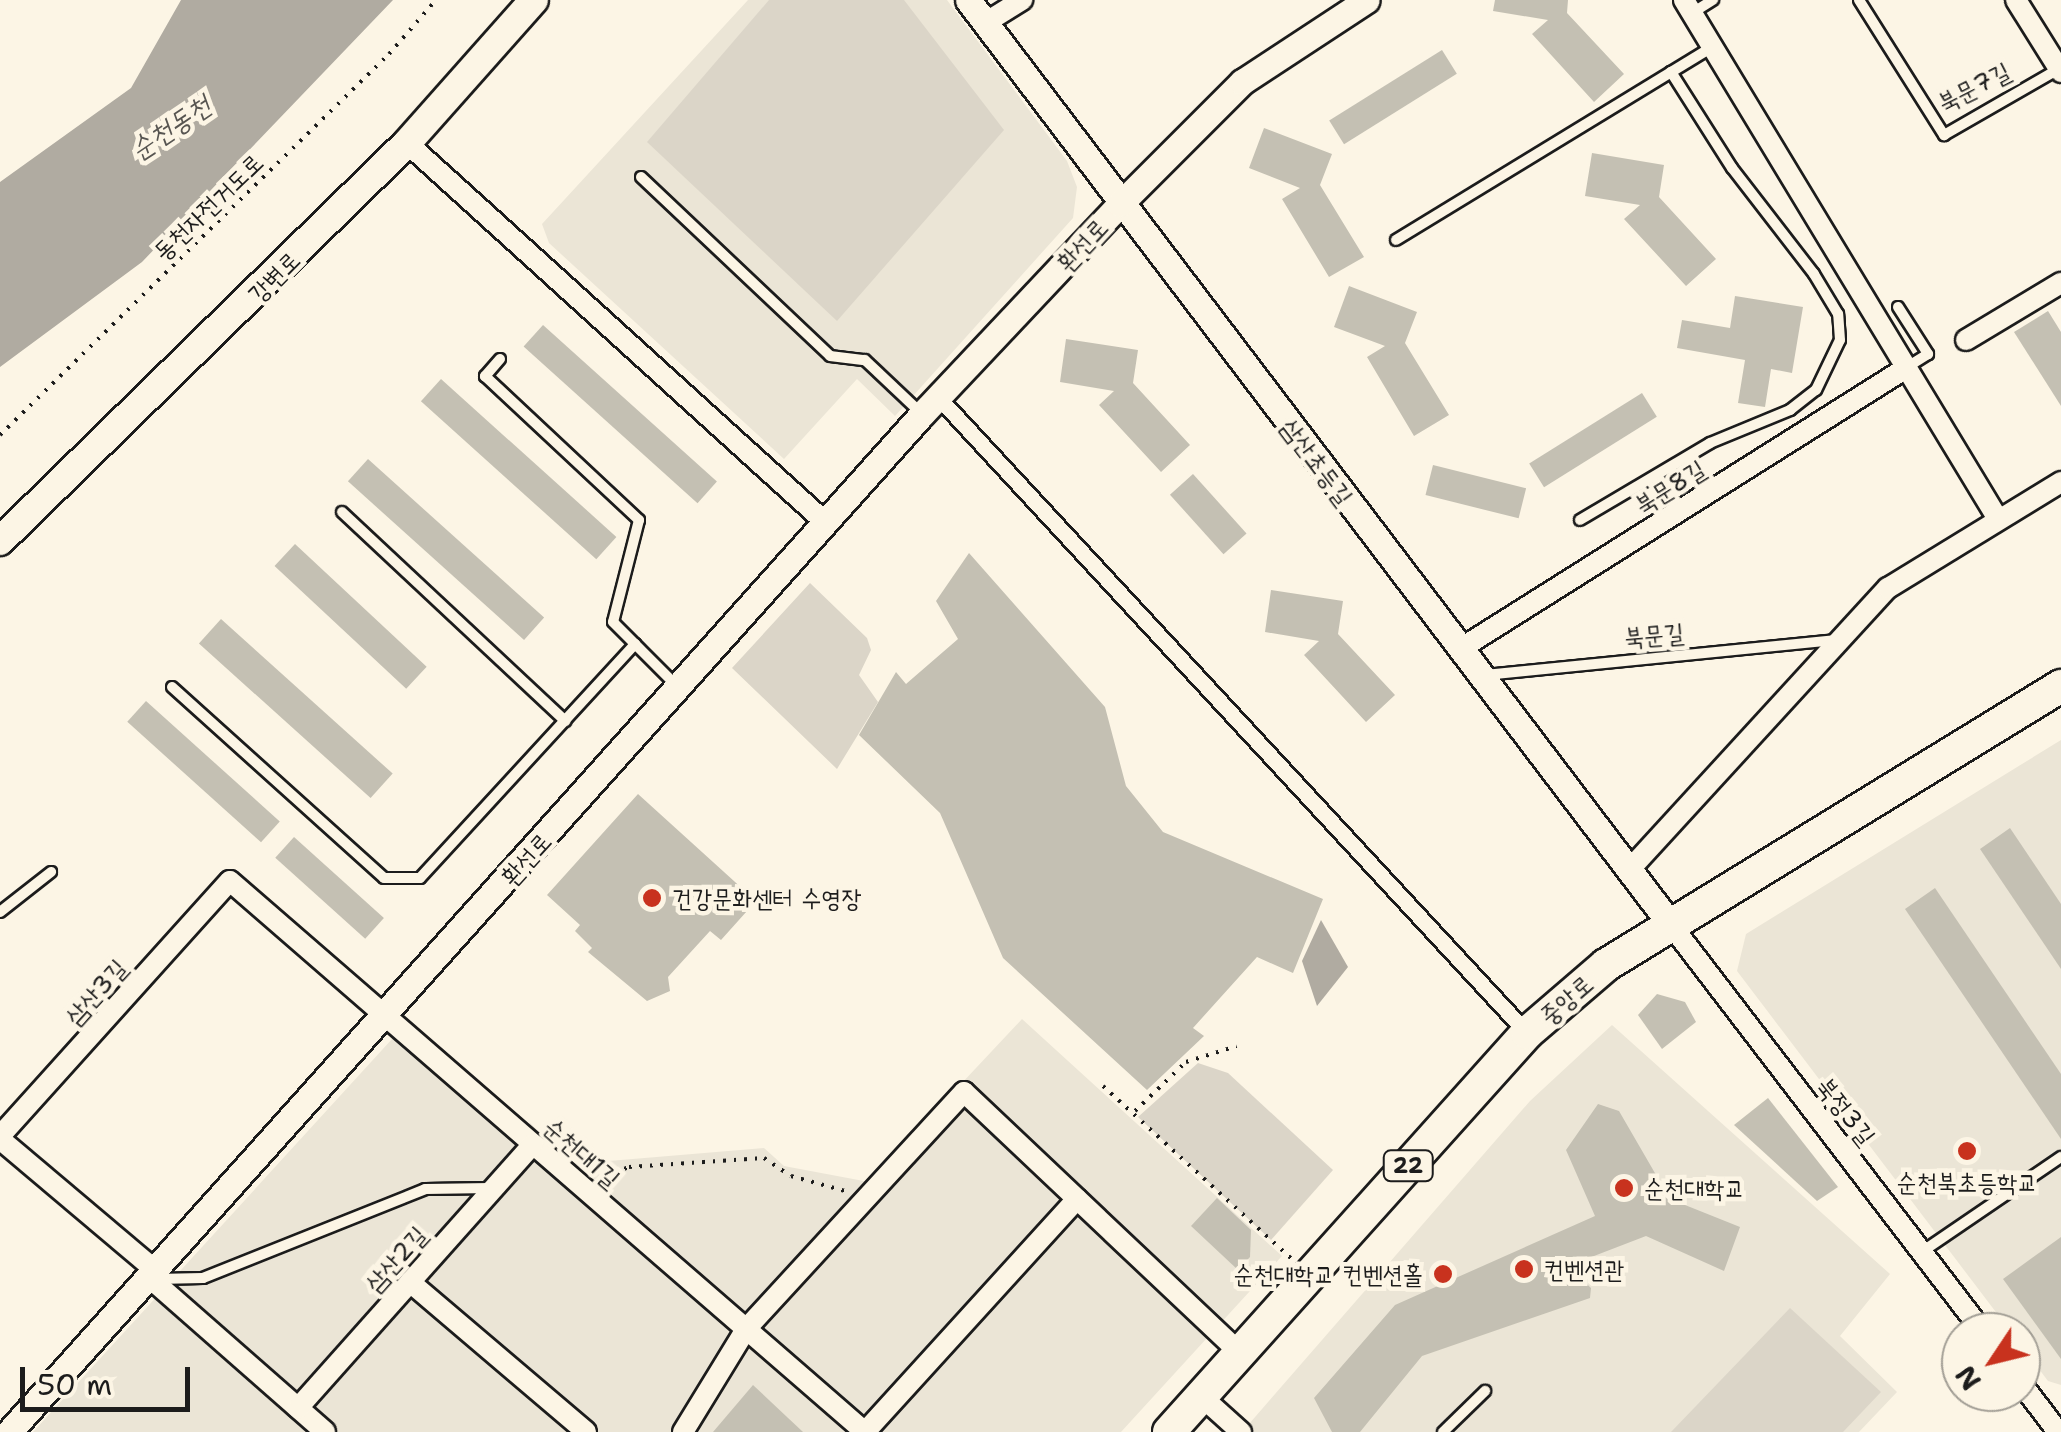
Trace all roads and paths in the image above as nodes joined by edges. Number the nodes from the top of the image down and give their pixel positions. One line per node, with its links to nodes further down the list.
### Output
1 (436, 0): 24 (path, 동천자전거도로)
2 (534, 0): 14 (main road, 강변로)
3 (968, 0): 10 (street, 삼산초등길)
4 (1022, 0): 10 (street)
5 (1367, 0): 16 (street, 환선로)
6 (1714, 0): 9 (lane)
7 (1859, 0): 12 (lane, 북문7길)
8 (2016, 0): 12 (street, 북문7길)
9 (1688, 6): 11 (street)
10 (985, 22): 16 (street, 삼산초등길)
11 (1712, 47): 13 (lane); 22 (street)
12 (2060, 71)
13 (1671, 72): 17 (lane); 28 (lane)
14 (407, 143): 29 (street); 30 (main road, 강변로)
15 (640, 177): 23 (lane)
16 (1120, 204): 23 (street, 환선로); 33 (street, 삼산초등길)
17 (1396, 240)
18 (2061, 283): 20 (street)
19 (1898, 307): 22 (lane)
20 (1966, 340)
21 (500, 359): 32 (lane)
22 (1906, 368): 27 (street); 33 (street, 북문8길)
23 (930, 405): 29 (street, 환선로); 44 (street)
24 (0, 435)
25 (2061, 482): 27 (street)
26 (342, 512): 38 (lane)
27 (1998, 519): 31 (street)
28 (1580, 520)
29 (825, 522): 37 (street, 환선로)
30 (0, 541)
31 (1834, 640): 34 (lane, 북문길); 39 (street)
32 (635, 644): 37 (lane); 38 (lane)
33 (1460, 649): 34 (street, 삼산초등길)
34 (1479, 676): 39 (street, 삼산초등길)
35 (2061, 686): 42 (main road, 중앙로 / 22)
36 (172, 687): 38 (lane)
37 (680, 690): 43 (street, 환선로)
38 (565, 721)
39 (1630, 868): 42 (street, 삼산초등길)
40 (51, 872): 41 (lane)
41 (0, 912)
42 (1668, 922): 44 (main road, 중앙로 / 22); 55 (street, 북정3길)
43 (384, 1015): 48 (street, 삼산3길); 49 (street, 순천대1길); 56 (street, 환선로)
44 (1528, 1033): 57 (main road, 중앙로 / 22)
45 (1238, 1046): 47 (path)
46 (1103, 1086): 47 (path)
47 (1134, 1113): 57 (path)
48 (0, 1137): 56 (street)
49 (533, 1144): 51 (street, 삼산2길); 52 (street, 순천대1길)
50 (2061, 1157): 55 (lane)
51 (494, 1188): 56 (lane); 58 (street, 삼산2길)
52 (583, 1188): 54 (path); 60 (street, 순천대1길)
53 (1077, 1199): 54 (street); 61 (street); 69 (street, 순천대1길)
54 (862, 1202): 60 (street)
55 (1923, 1252): 59 (street, 북정3길)
56 (153, 1275): 64 (street); 66 (street, 환선로)
57 (1310, 1276): 61 (main road, 중앙로 / 22)
58 (410, 1282): 64 (street, 삼산2길); 65 (street)
59 (1968, 1312)
60 (746, 1329): 68 (street); 69 (street, 순천대1길)
61 (1240, 1353): 63 (main road, 중앙로 / 22)
62 (1484, 1391): 72 (lane)
63 (1201, 1396): 70 (main road, 중앙로 / 22); 71 (street)
64 (298, 1408): 67 (street)
65 (579, 1430)
66 (9, 1432)
67 (325, 1432)
68 (683, 1432)
69 (865, 1432)
70 (1169, 1432)
71 (1241, 1432)
72 (1444, 1432)

